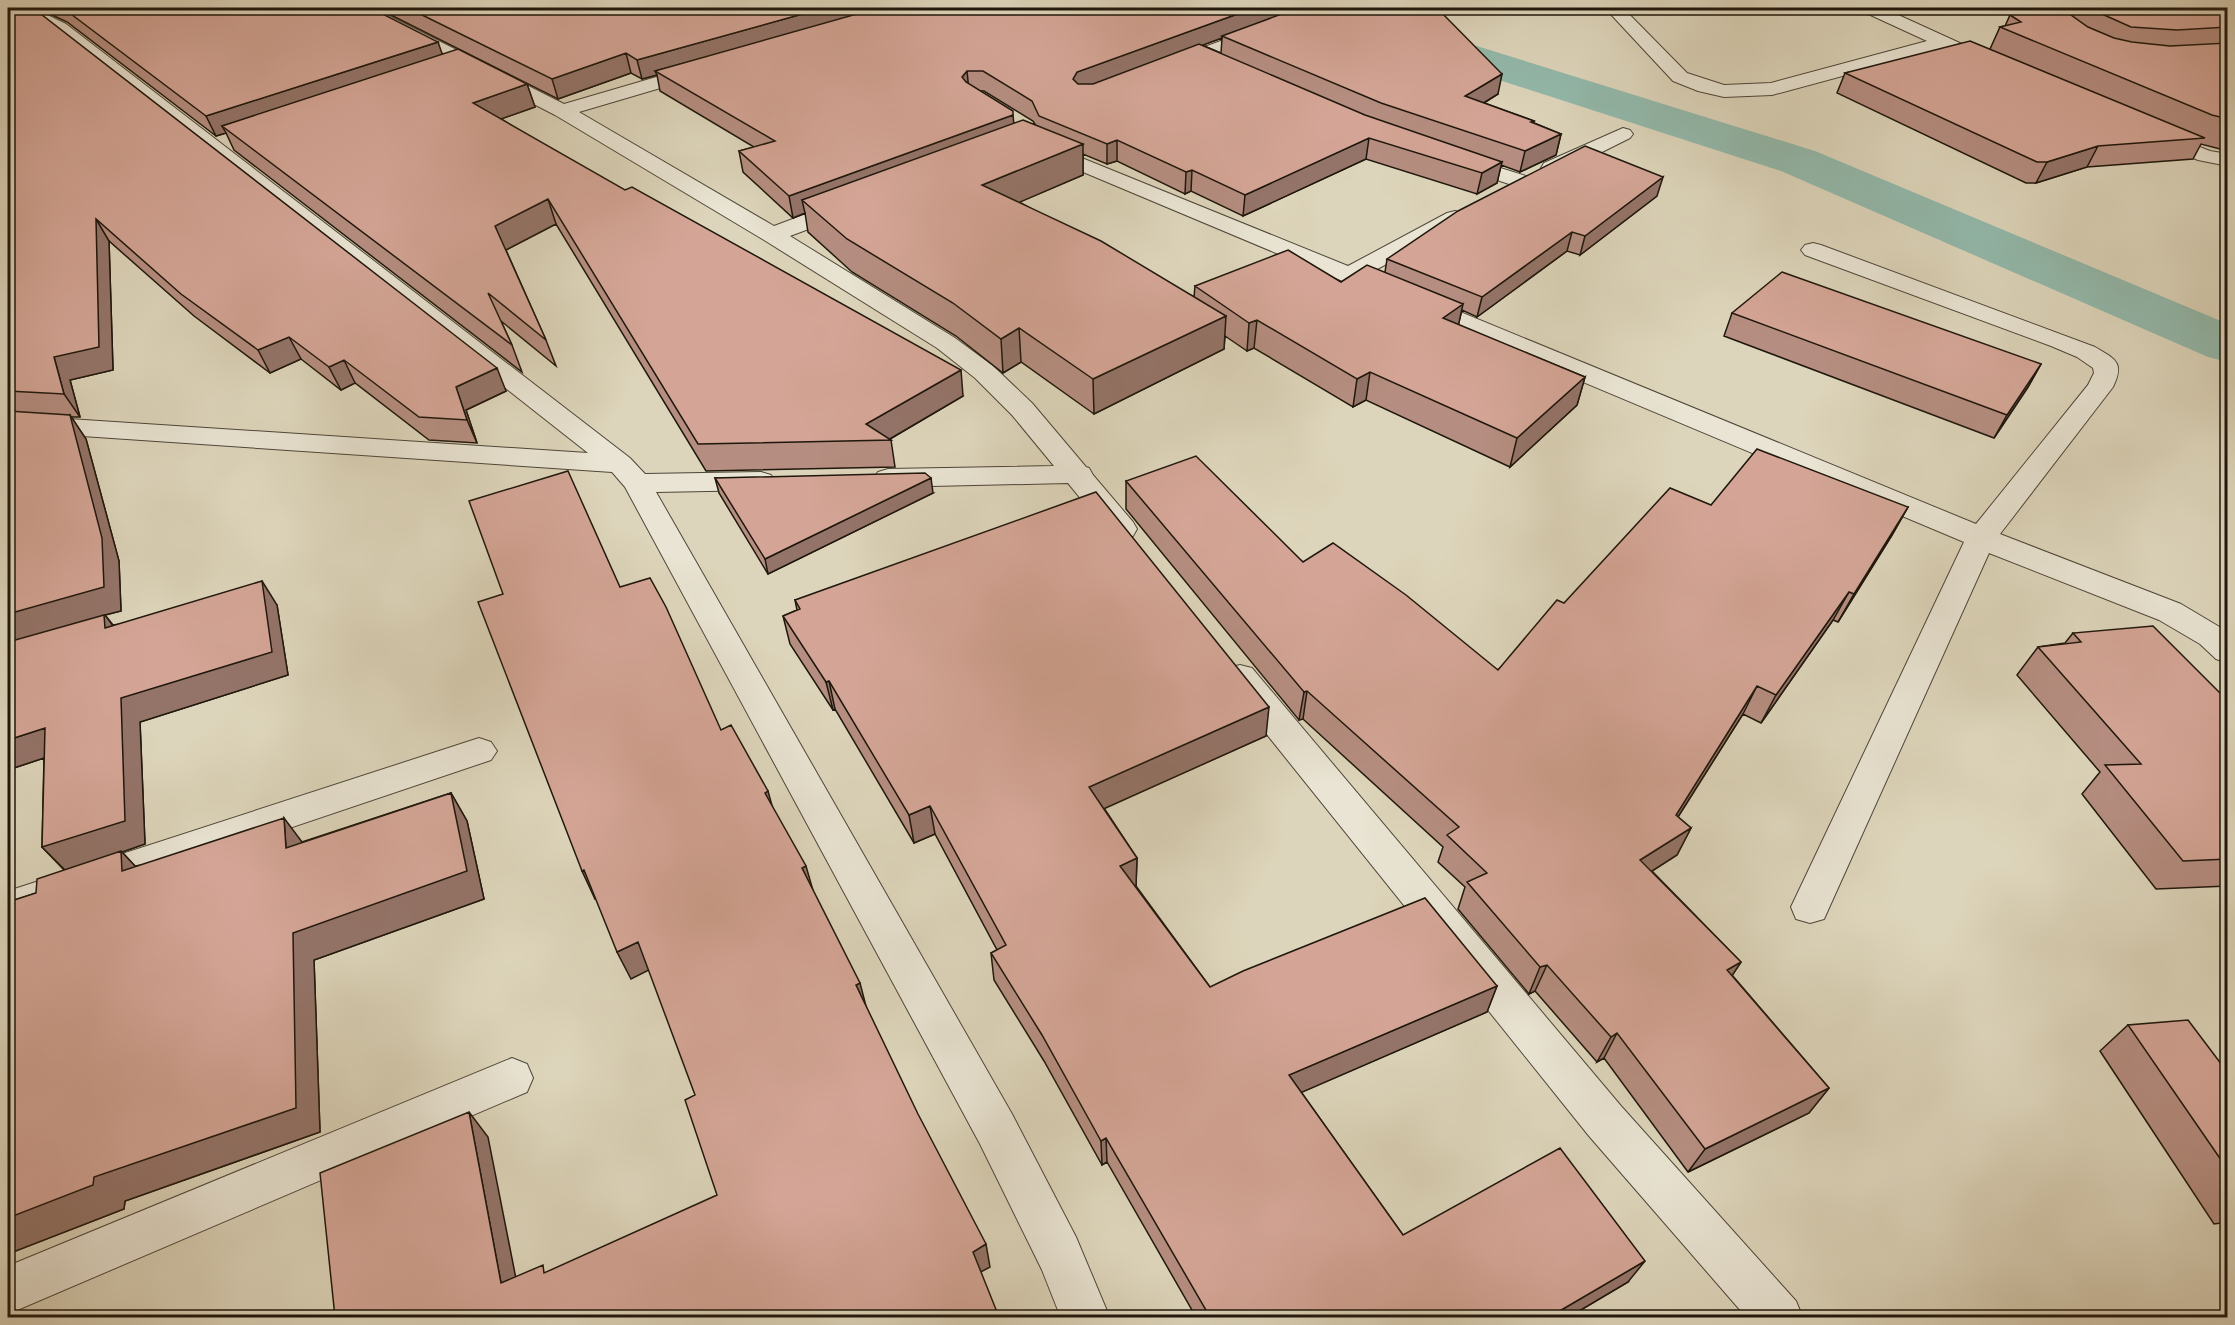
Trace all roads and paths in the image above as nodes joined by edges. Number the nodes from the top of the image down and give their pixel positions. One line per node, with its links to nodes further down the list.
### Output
1 (21, 8): 26 (street)
2 (361, 8): 12 (street)
3 (1614, 8): 6 (street)
4 (1870, 8): 6 (street)
5 (1274, 26): 7 (street)
6 (1942, 43): 11 (street)
7 (1199, 55): 9 (street); 10 (street)
8 (722, 64): 12 (street)
9 (1220, 64)
10 (1158, 71)
11 (2006, 71)
12 (562, 111): 22 (street)
13 (2134, 126): 17 (street)
14 (1623, 134): 18 (street)
15 (1028, 135): 24 (street)
16 (1438, 153): 18 (street)
17 (2228, 160)
18 (1521, 182): 19 (street)
19 (1500, 193)
20 (871, 198): 22 (street)
21 (1470, 210): 24 (street)
22 (772, 235): 27 (street)
23 (1813, 250): 30 (street)
24 (1349, 275): 30 (street)
25 (8, 423): 26 (street)
26 (628, 473): 29 (street); 39 (street)
27 (1079, 474): 28 (street); 31 (street)
28 (864, 479)
29 (792, 480)
30 (1981, 538): 32 (street); 36 (street)
31 (1137, 547)
32 (2228, 651)
33 (1223, 657): 40 (street)
34 (479, 751): 35 (street)
35 (8, 907)
36 (1810, 907)
37 (512, 1078): 38 (street)
38 (8, 1290)
39 (1086, 1317)
40 (1779, 1317)

